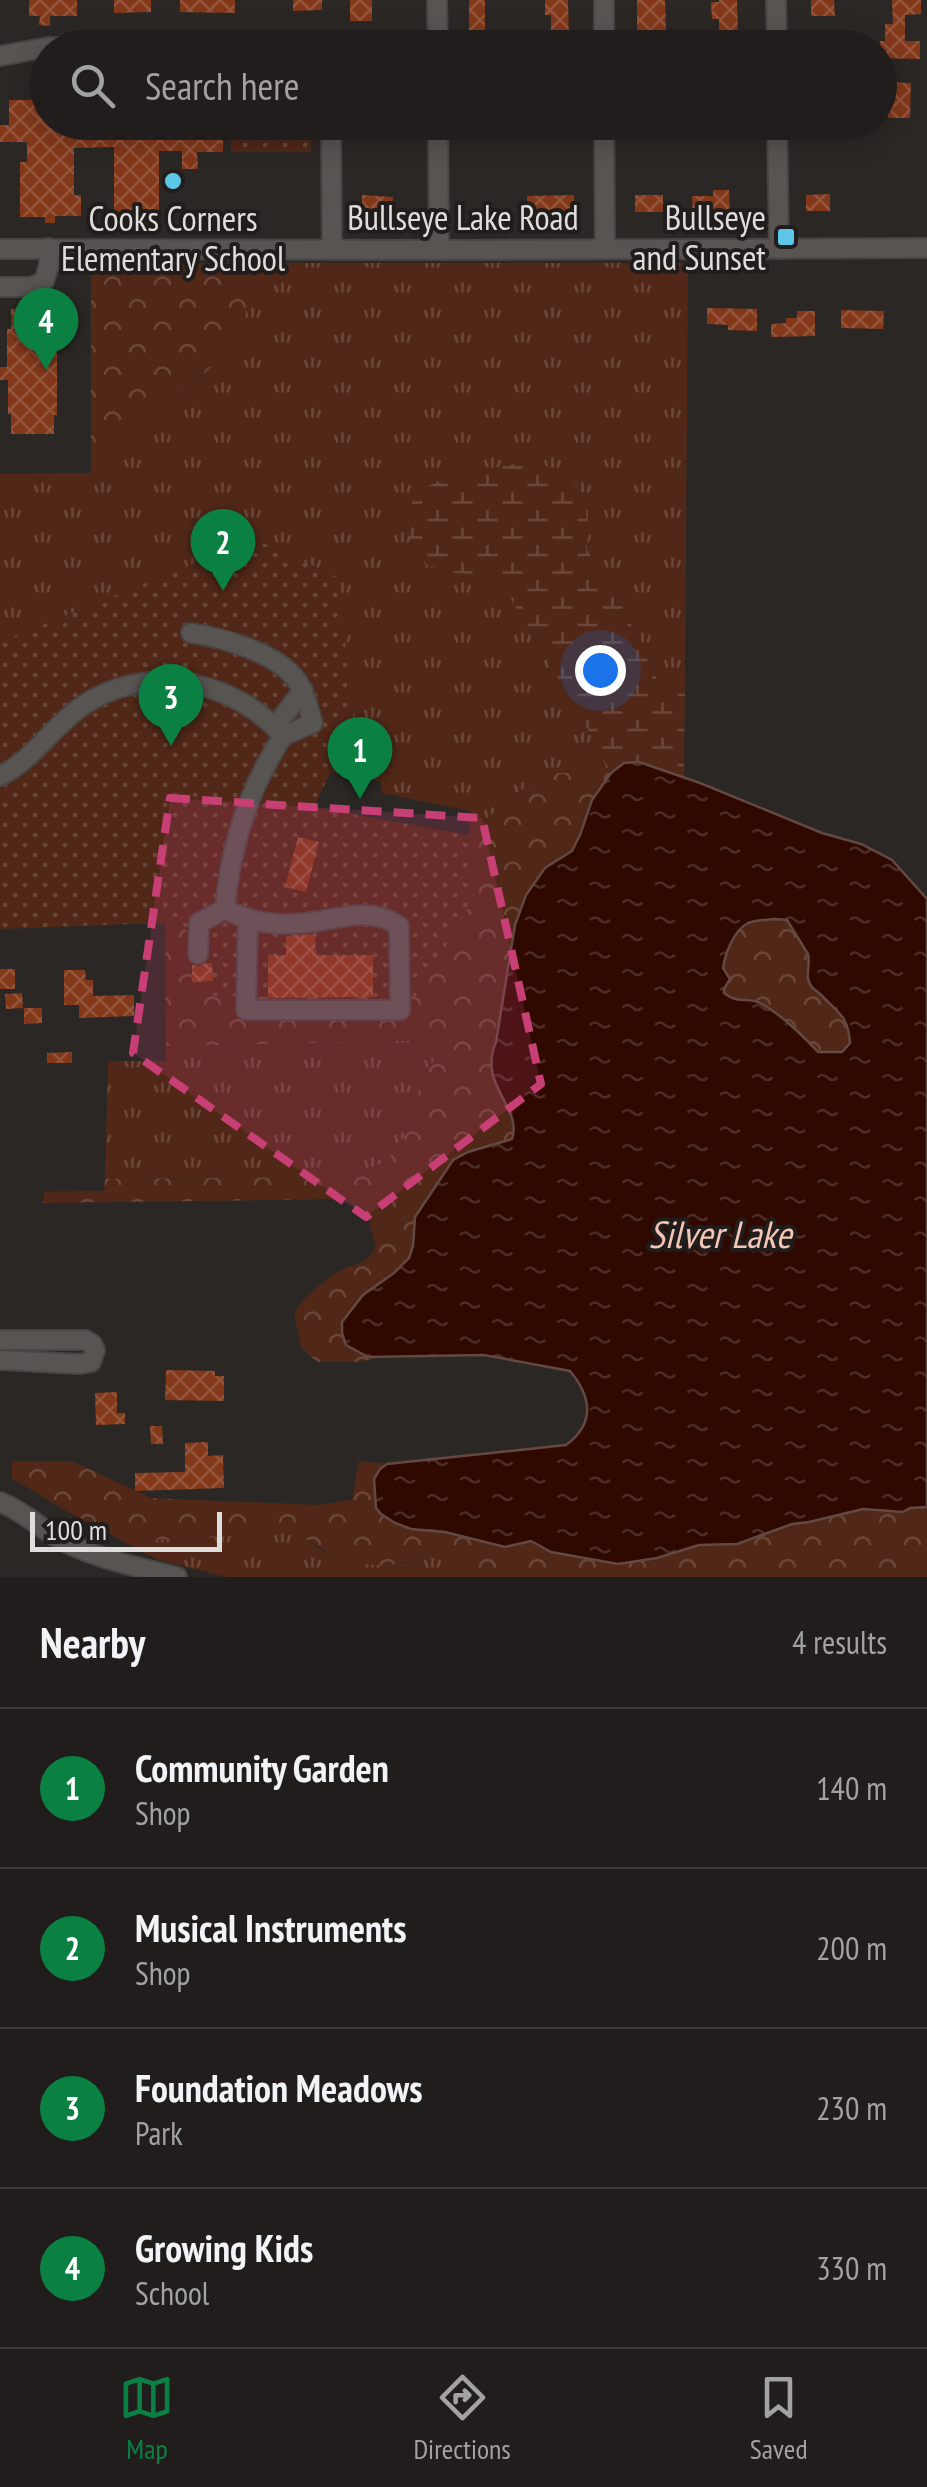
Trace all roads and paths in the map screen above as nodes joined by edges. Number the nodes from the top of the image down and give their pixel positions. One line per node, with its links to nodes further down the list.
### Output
1 (437, 0): 4 (street)
2 (604, 0): 5 (street)
3 (776, 0): 6 (street)
4 (438, 30)
5 (604, 30)
6 (776, 30)
7 (30, 50): 8 (street)
8 (0, 56)
9 (331, 140): 18 (street)
10 (438, 140): 19 (street)
11 (604, 140): 16 (street)
12 (777, 140): 17 (street)
13 (50, 248): 15 (street, Bullseye Lake Road); 18 (street, Bullseye Lake Road); 20 (street)
14 (927, 248): 17 (street, Bullseye Lake Road)
15 (0, 249)
16 (604, 249): 17 (street, Bullseye Lake Road); 19 (street, Bullseye Lake Road)
17 (778, 249)
18 (332, 250): 19 (street, Bullseye Lake Road)
19 (440, 250)
20 (0, 287)
21 (191, 633): 22 (street)
22 (303, 690): 23 (street); 23 (street)
23 (279, 732): 24 (street); 25 (street)
24 (0, 776)
25 (226, 909): 26 (street); 27 (street)
26 (248, 919): 26 (street)
27 (198, 954)
28 (0, 1340): 29 (street)
29 (0, 1360)
30 (0, 1502): 31 (street)
31 (176, 1577)

